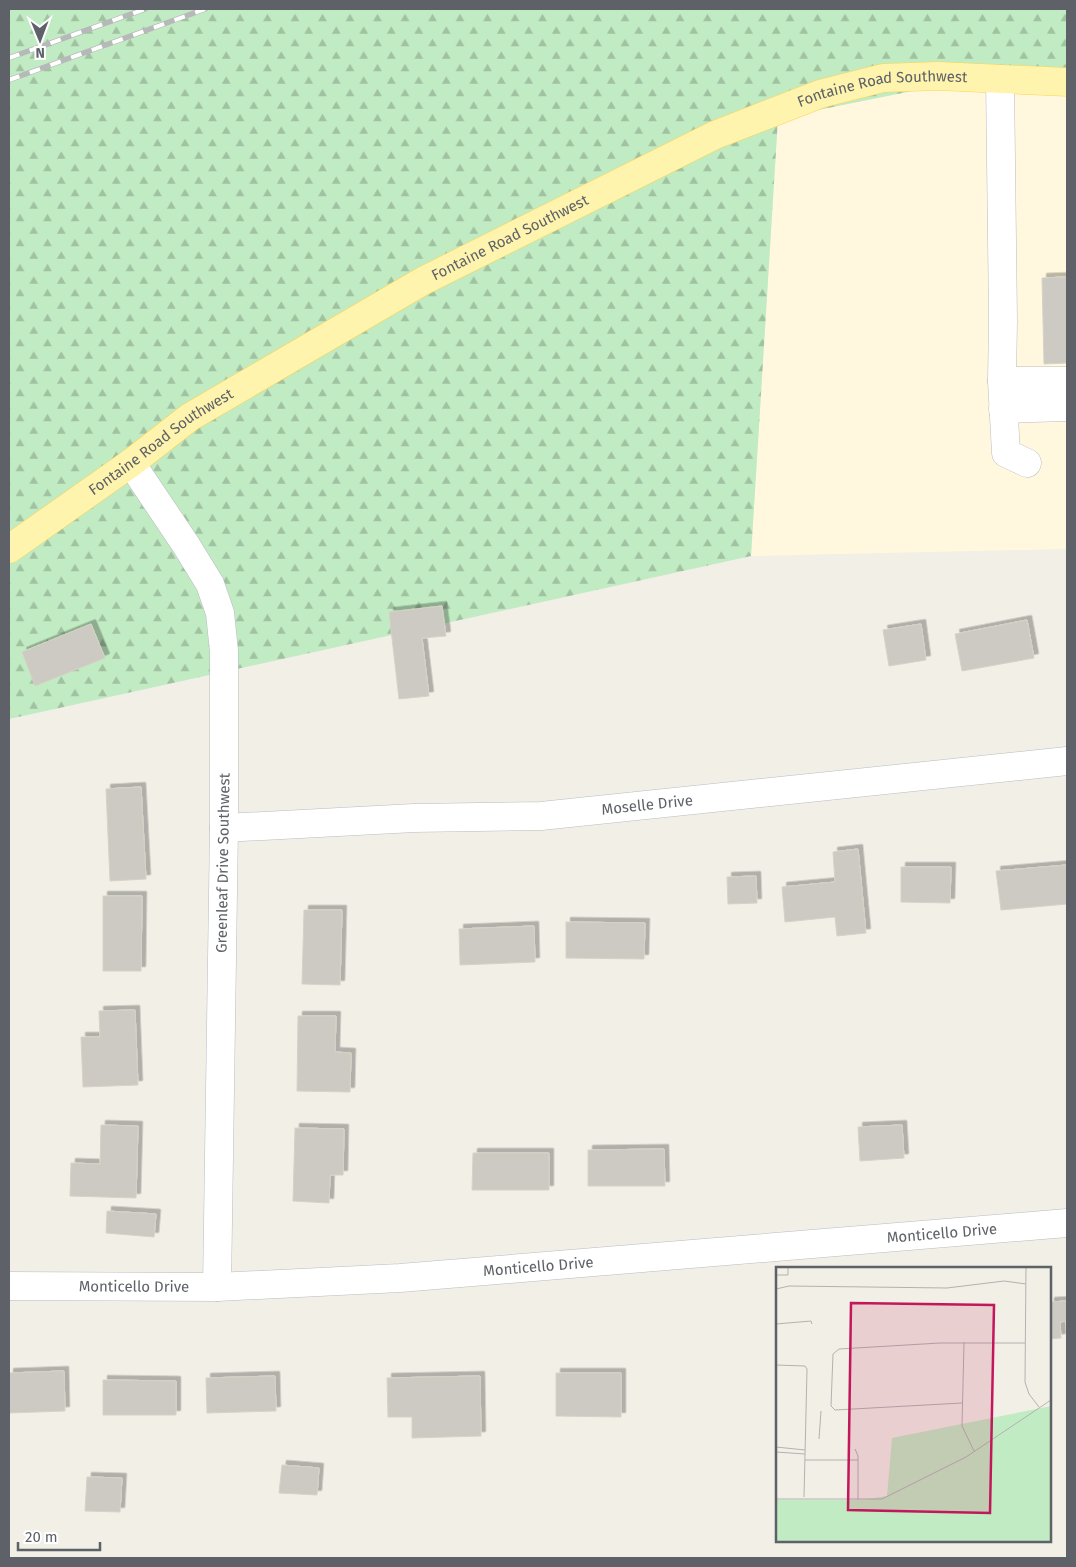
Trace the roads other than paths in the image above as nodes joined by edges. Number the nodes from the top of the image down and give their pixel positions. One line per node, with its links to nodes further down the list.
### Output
1 (1000, 79): 2 (main road, Fontaine Road Southwest); 5 (street); 9 (main road, Fontaine Road Southwest)
2 (1067, 82)
3 (1067, 369): 5 (street)
4 (1067, 381): 5 (street)
5 (1002, 389): 6 (street); 7 (street); 8 (street)
6 (1067, 394)
7 (1067, 407)
8 (1026, 462)
9 (131, 463): 10 (main road, Fontaine Road Southwest); 12 (street, Greenleaf Drive Southwest)
10 (9, 549)
11 (1067, 760): 12 (street, Moselle Drive)
12 (224, 828): 15 (street, Greenleaf Drive Southwest)
13 (1067, 1224): 15 (street, Monticello Drive)
14 (9, 1286): 15 (street, Monticello Drive)
15 (217, 1287)

